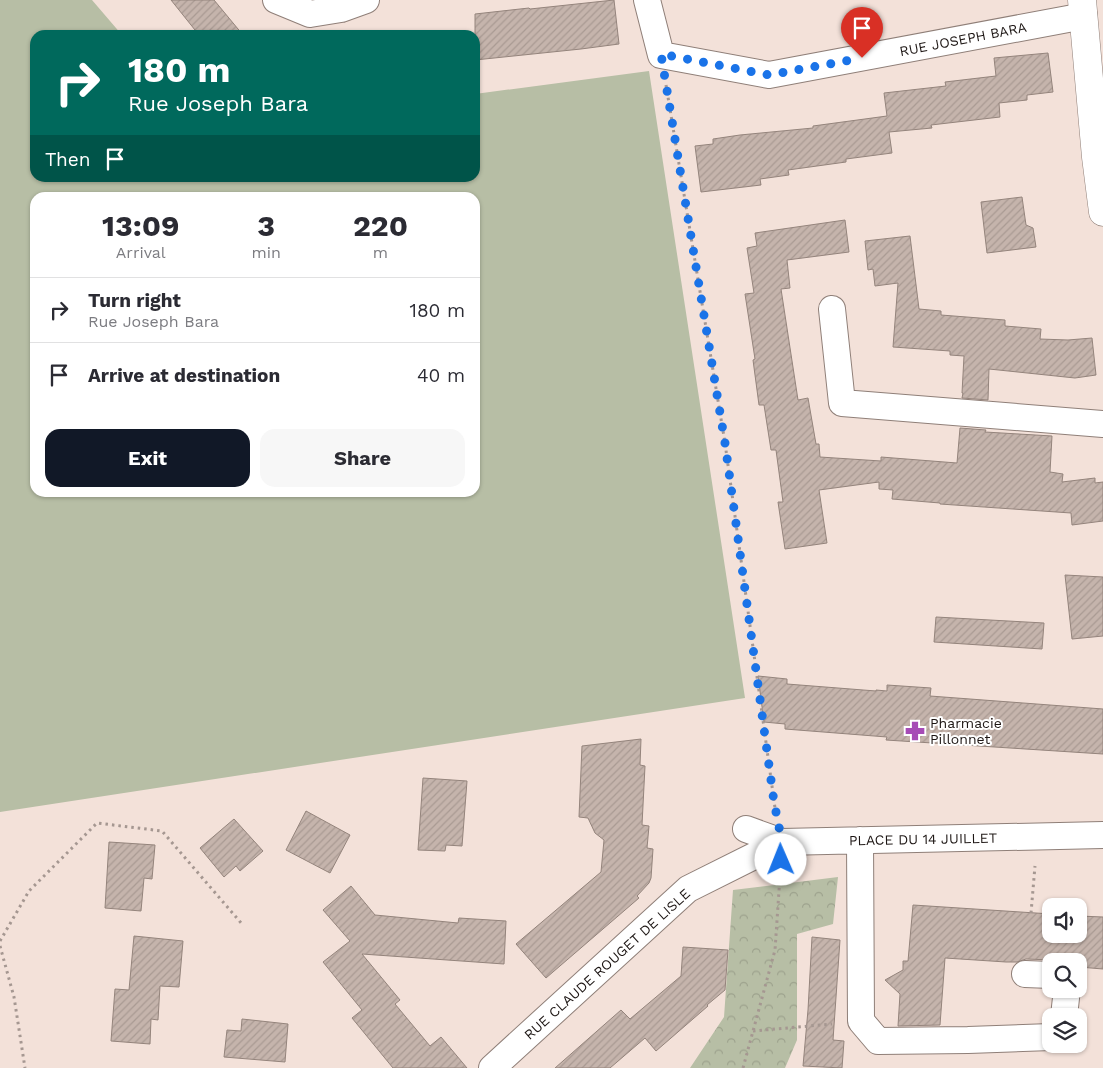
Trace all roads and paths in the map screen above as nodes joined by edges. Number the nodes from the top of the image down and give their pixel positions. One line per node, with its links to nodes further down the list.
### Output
1 (276, 0): 2 (street)
2 (366, 0)
3 (647, 0): 5 (street)
4 (1083, 8): 5 (street, RUE JOSEPH BARA); 6 (street)
5 (661, 54): 14 (path)
6 (1100, 156): 7 (street)
7 (1103, 212)
8 (832, 309): 9 (street)
9 (1103, 424)
10 (746, 829): 14 (street, PLACE DU 14 JUILLET)
11 (1103, 835): 12 (street, PLACE DU 14 JUILLET)
12 (1037, 837): 13 (street, PLACE DU 14 JUILLET); 15 (path)
13 (860, 840): 14 (street, PLACE DU 14 JUILLET); 21 (street)
14 (782, 842): 22 (path); 25 (street, RUE CLAUDE ROUGET DE LISLE)
15 (1031, 913)
16 (242, 924): 17 (path)
17 (0, 941)
18 (0, 946): 24 (path)
19 (1025, 974): 20 (street)
20 (1042, 975)
21 (861, 1021): 22 (path); 23 (street)
22 (753, 1031): 26 (path)
23 (1042, 1037)
24 (25, 1068)
25 (492, 1068)
26 (743, 1068)

